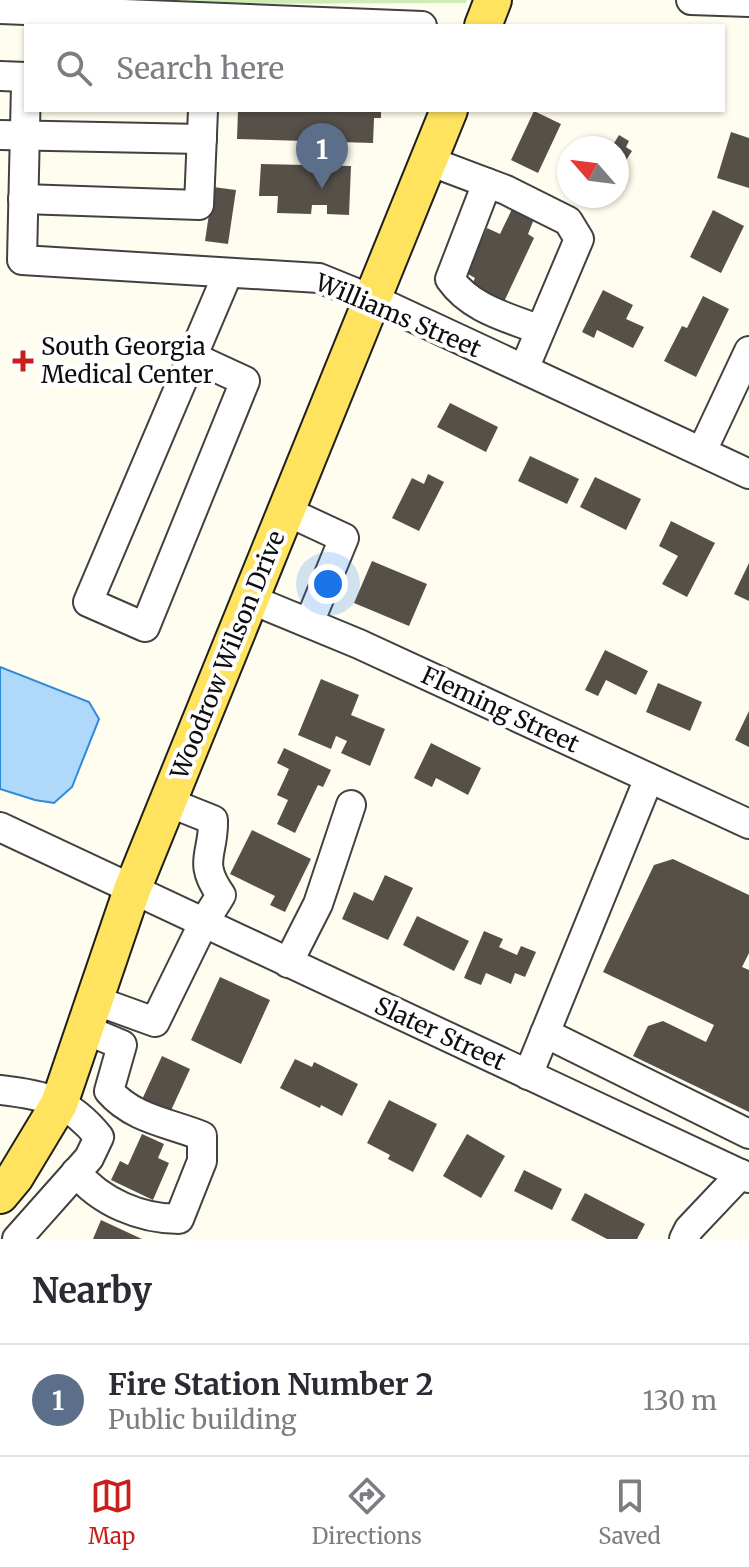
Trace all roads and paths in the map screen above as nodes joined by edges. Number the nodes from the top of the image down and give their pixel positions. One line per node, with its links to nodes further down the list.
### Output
1 (493, 0): 8 (main road)
2 (691, 0): 3 (street)
3 (749, 2)
4 (0, 9): 5 (street)
5 (28, 18): 6 (street)
6 (207, 22): 7 (street)
7 (314, 24)
8 (484, 24)
9 (0, 76): 10 (street)
10 (24, 77)
11 (24, 92): 14 (street)
12 (203, 112): 15 (street)
13 (448, 112): 16 (main road, Woodrow Wilson Drive)
14 (12, 135): 15 (street); 18 (street)
15 (202, 139): 18 (street)
16 (429, 161): 17 (street); 20 (main road, Woodrow Wilson Drive)
17 (487, 183): 21 (street); 21 (street)
18 (23, 199): 19 (street, Williams Street)
19 (228, 273): 20 (street, Williams Street); 23 (street)
20 (374, 300): 24 (street, Williams Street); 27 (main road, Woodrow Wilson Drive)
21 (540, 330): 24 (street)
22 (749, 351): 25 (street)
23 (193, 357): 23 (street)
24 (524, 369): 25 (street, Williams Street)
25 (702, 451): 26 (street, Williams Street)
26 (749, 474)
27 (286, 511): 28 (main road, Woodrow Wilson Drive); 29 (street)
28 (250, 599): 29 (street, Fleming Street); 31 (main road, Woodrow Wilson Drive)
29 (309, 623): 30 (street, Fleming Street)
30 (649, 778): 33 (street, Fleming Street); 39 (street)
31 (168, 802): 35 (main road, Woodrow Wilson Drive); 36 (street)
32 (351, 805): 37 (street)
33 (749, 824)
34 (0, 827): 35 (street, Slater Street)
35 (132, 890): 36 (street, Slater Street); 38 (main road, Woodrow Wilson Drive)
36 (203, 924): 37 (street, Slater Street); 38 (street)
37 (288, 963): 40 (street, Slater Street)
38 (89, 1014): 42 (main road, Woodrow Wilson Drive); 44 (street)
39 (545, 1033): 40 (street); 43 (street)
40 (528, 1075): 45 (street, Slater Street)
41 (0, 1090): 42 (street)
42 (59, 1104): 44 (street); 47 (main road, Woodrow Wilson Drive)
43 (749, 1134)
44 (76, 1172): 46 (street)
45 (745, 1176): 50 (street)
46 (56, 1194): 48 (street); 49 (street)
47 (0, 1195)
48 (17, 1239)
49 (148, 1239)
50 (684, 1239)

